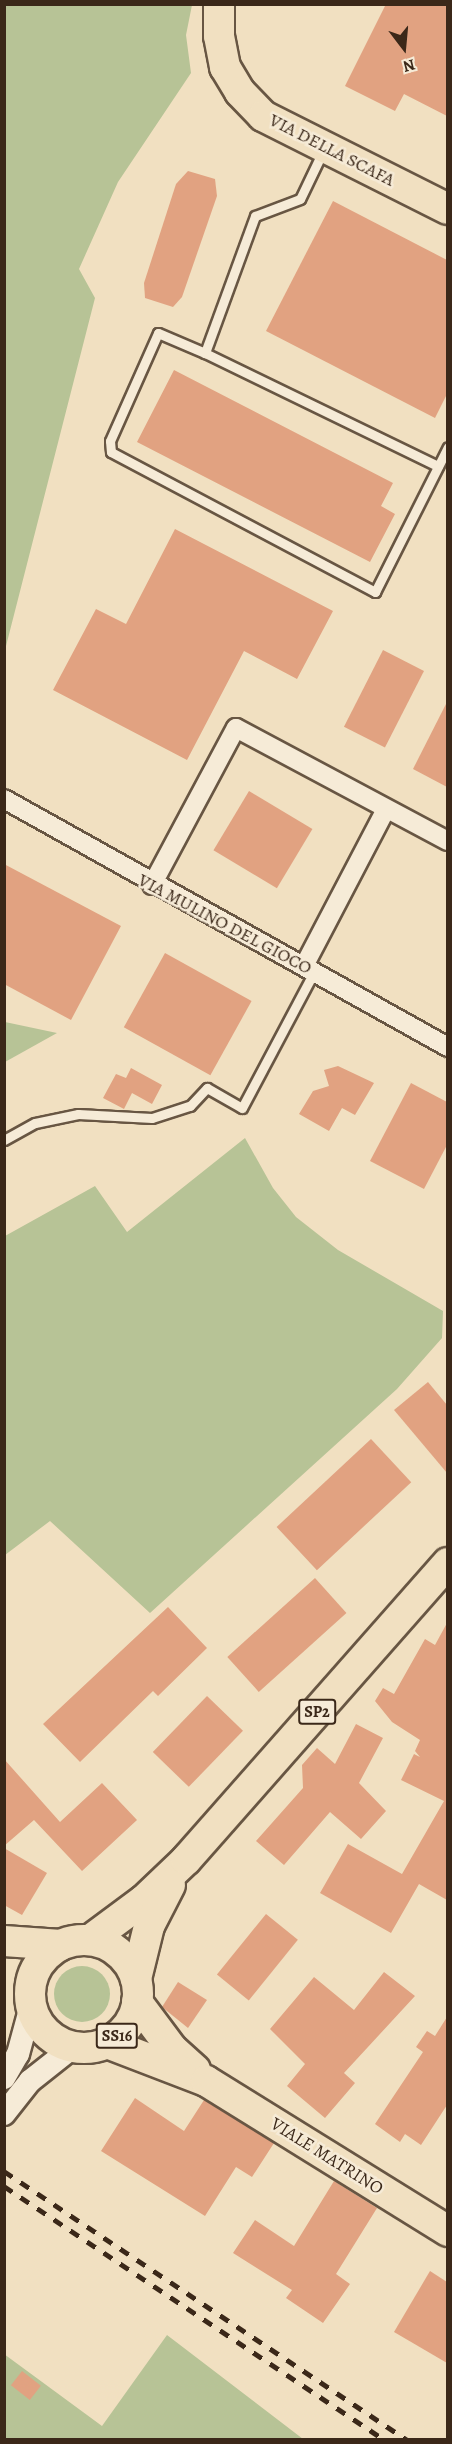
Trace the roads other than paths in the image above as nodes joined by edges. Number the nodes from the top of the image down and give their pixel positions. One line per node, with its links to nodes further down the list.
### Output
1 (219, 4): 2 (main road, VIA DELLA SCAFA)
2 (325, 147): 3 (main road, VIA DELLA SCAFA); 4 (lane)
3 (447, 209)
4 (205, 353): 6 (lane); 6 (lane)
5 (447, 447): 6 (lane)
6 (438, 466)
7 (4, 799): 10 (street, VIA MULINO DEL GIOCO)
8 (386, 809): 9 (street); 10 (street); 11 (street)
9 (447, 841)
10 (152, 885): 11 (street, VIA MULINO DEL GIOCO)
11 (309, 969): 12 (street, VIA MULINO DEL GIOCO); 13 (lane)
12 (447, 1047)
13 (4, 1140)
14 (447, 1563): 15 (main road, SP2)
15 (186, 1860): 16 (main road, SP2); 20 (main road, SP2)
16 (90, 1940): 18 (main road); 20 (main road, SS16)
17 (4, 1941): 18 (main road)
18 (61, 1945): 21 (main road)
19 (4, 1957): 21 (main road, SS16)
20 (136, 1990): 22 (main road, SS16); 25 (main road, VIALE MATRINO / SS16)
21 (30, 1996): 23 (main road, SS16); 24 (street)
22 (106, 2043): 23 (main road, SS16); 25 (main road, VIALE MATRINO / SS16)
23 (73, 2047): 26 (street)
24 (4, 2078)
25 (206, 2081): 27 (main road, VIALE MATRINO / SS16)
26 (4, 2114)
27 (447, 2230)

